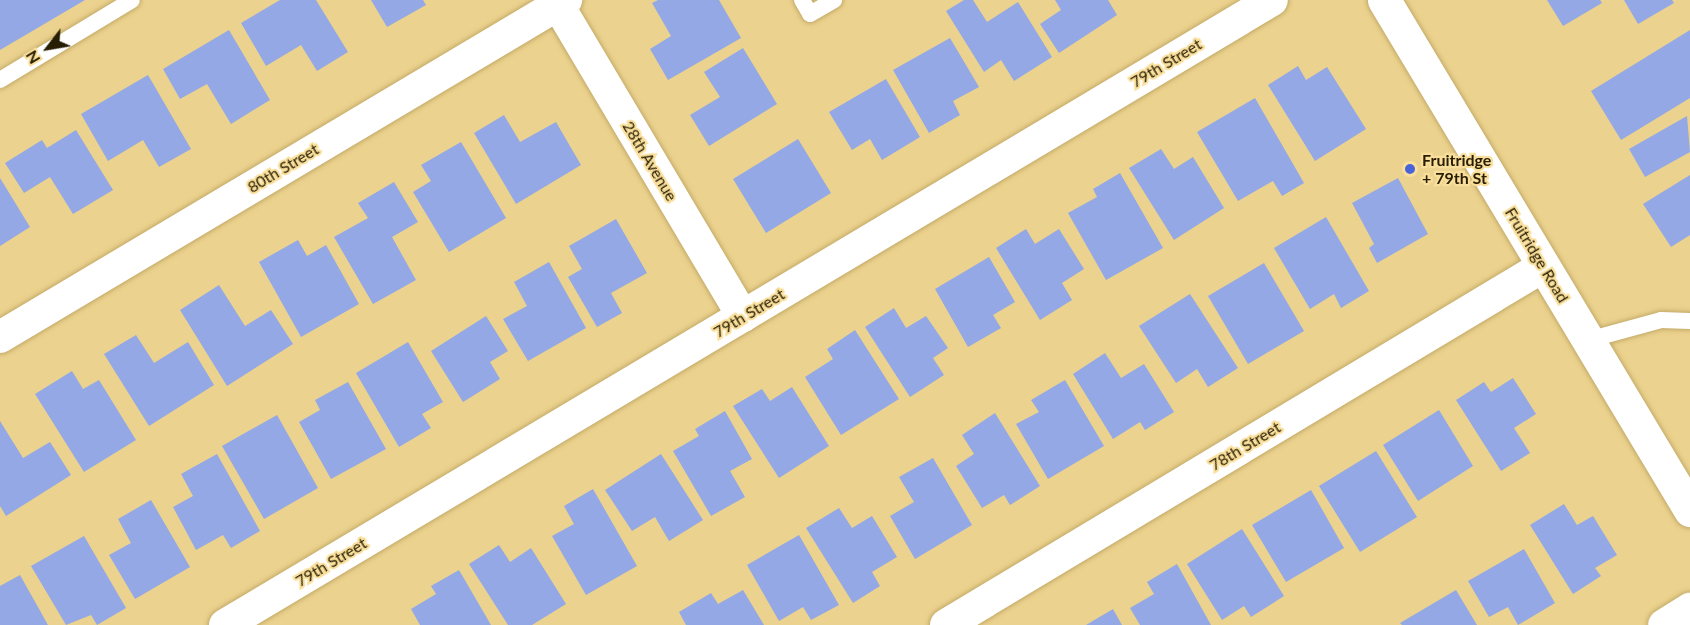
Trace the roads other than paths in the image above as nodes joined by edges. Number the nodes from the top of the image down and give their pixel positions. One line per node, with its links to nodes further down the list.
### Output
1 (132, 0): 7 (lane)
2 (802, 0): 3 (lane)
3 (834, 0)
4 (1272, 0): 9 (street, 79th Street)
5 (1384, 0): 8 (main road, Fruitridge Road)
6 (562, 3): 9 (street, 28th Avenue); 11 (street, 80th Street)
7 (0, 80)
8 (1544, 266): 12 (main road, Fruitridge Road); 16 (street, 78th Street)
9 (742, 316): 15 (street, 79th Street)
10 (1690, 321): 12 (lane)
11 (0, 337)
12 (1588, 340): 13 (main road, Fruitridge Road)
13 (1690, 510)
14 (1690, 609): 17 (street)
15 (225, 625)
16 (946, 625)
17 (1664, 625)

